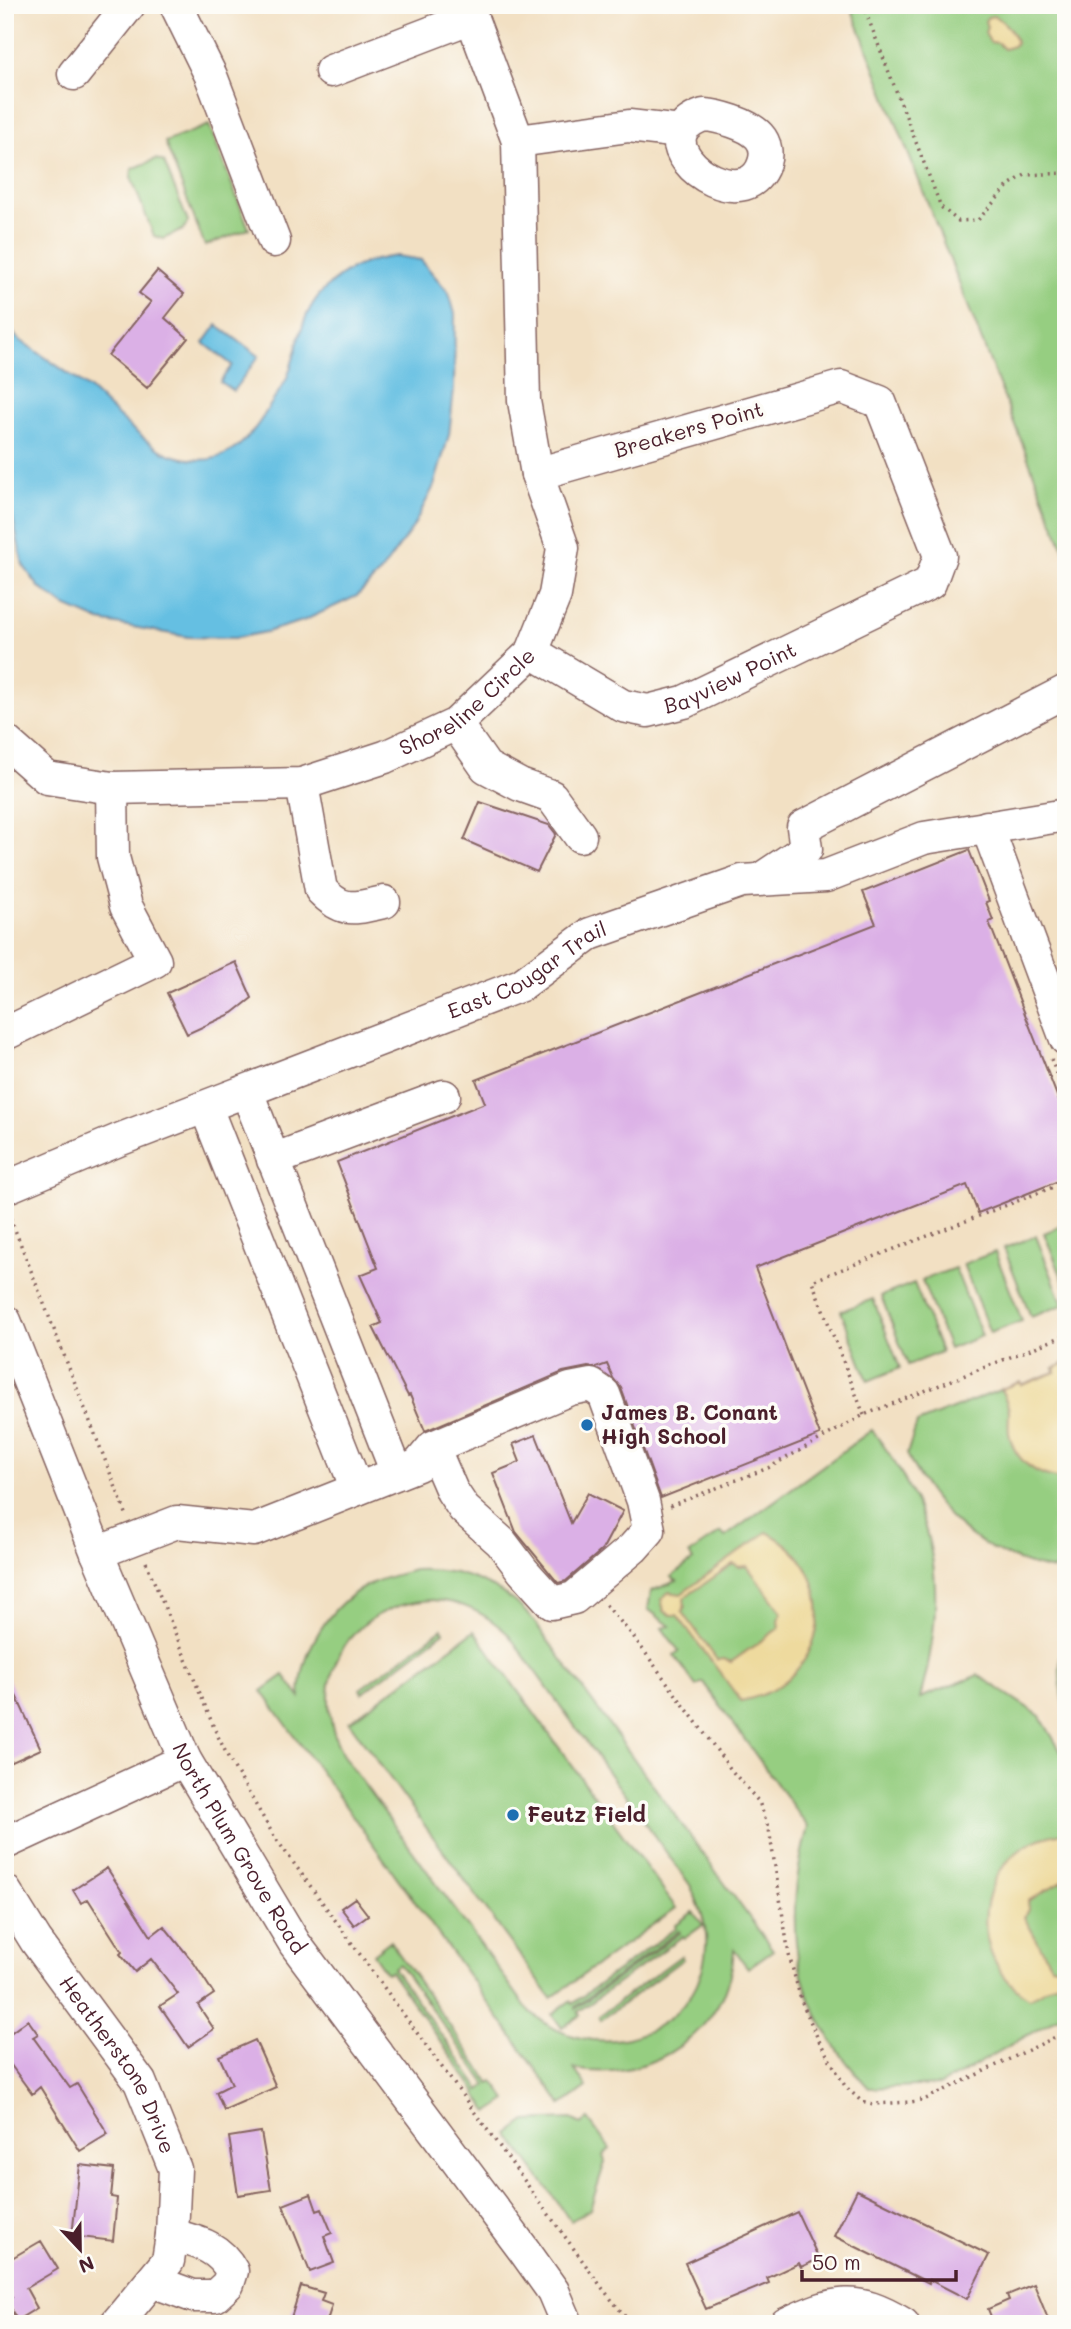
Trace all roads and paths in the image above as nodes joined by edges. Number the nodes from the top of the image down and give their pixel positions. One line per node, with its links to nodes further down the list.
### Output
1 (129, 5): 6 (street)
2 (176, 5): 10 (street)
3 (863, 5): 9 (path)
4 (469, 11): 5 (street); 8 (street, Shoreline Circle)
5 (331, 71)
6 (74, 74)
7 (681, 132): 8 (street)
8 (518, 141): 11 (street, Shoreline Circle)
9 (1066, 173)
10 (274, 241)
11 (537, 474): 12 (street, Breakers Point); 13 (street, Shoreline Circle)
12 (930, 583): 13 (street, Bayview Point)
13 (532, 652): 15 (street, Shoreline Circle)
14 (1066, 691): 22 (street)
15 (456, 724): 17 (street, Shoreline Circle); 21 (street)
16 (5, 741): 18 (street, Shoreline Circle)
17 (302, 784): 18 (street, Shoreline Circle); 23 (street)
18 (113, 788): 24 (street)
19 (1066, 815): 20 (street, East Cougar Trail)
20 (987, 827): 22 (street, East Cougar Trail); 25 (street)
21 (580, 835)
22 (760, 880): 26 (street, East Cougar Trail)
23 (384, 902)
24 (9, 1032)
25 (1066, 1039)
26 (247, 1092): 28 (street, East Cougar Trail); 29 (street)
27 (444, 1096): 29 (street)
28 (206, 1108): 31 (street, East Cougar Trail); 38 (street)
29 (273, 1160): 37 (street)
30 (1066, 1182): 35 (path)
31 (5, 1188)
32 (5, 1220): 40 (path)
33 (5, 1321): 41 (street, North Plum Grove Road)
34 (1066, 1335): 35 (path)
35 (864, 1415): 39 (path)
36 (433, 1447): 37 (street); 39 (street); 42 (street)
37 (397, 1473): 38 (street)
38 (357, 1489): 40 (street)
39 (646, 1516): 42 (street)
40 (136, 1538): 41 (street); 51 (path)
41 (97, 1553): 43 (street, North Plum Grove Road)
42 (592, 1582): 46 (path)
43 (185, 1760): 44 (street); 50 (street, North Plum Grove Road)
44 (5, 1843)
45 (5, 1891): 47 (street, Heatherstone Drive)
46 (1066, 2032)
47 (172, 2235): 48 (street, Heatherstone Drive); 48 (street)
48 (152, 2281): 49 (street, Heatherstone Drive)
49 (116, 2324)
50 (567, 2324)
51 (631, 2324)
52 (786, 2324): 53 (street)
53 (903, 2324)

